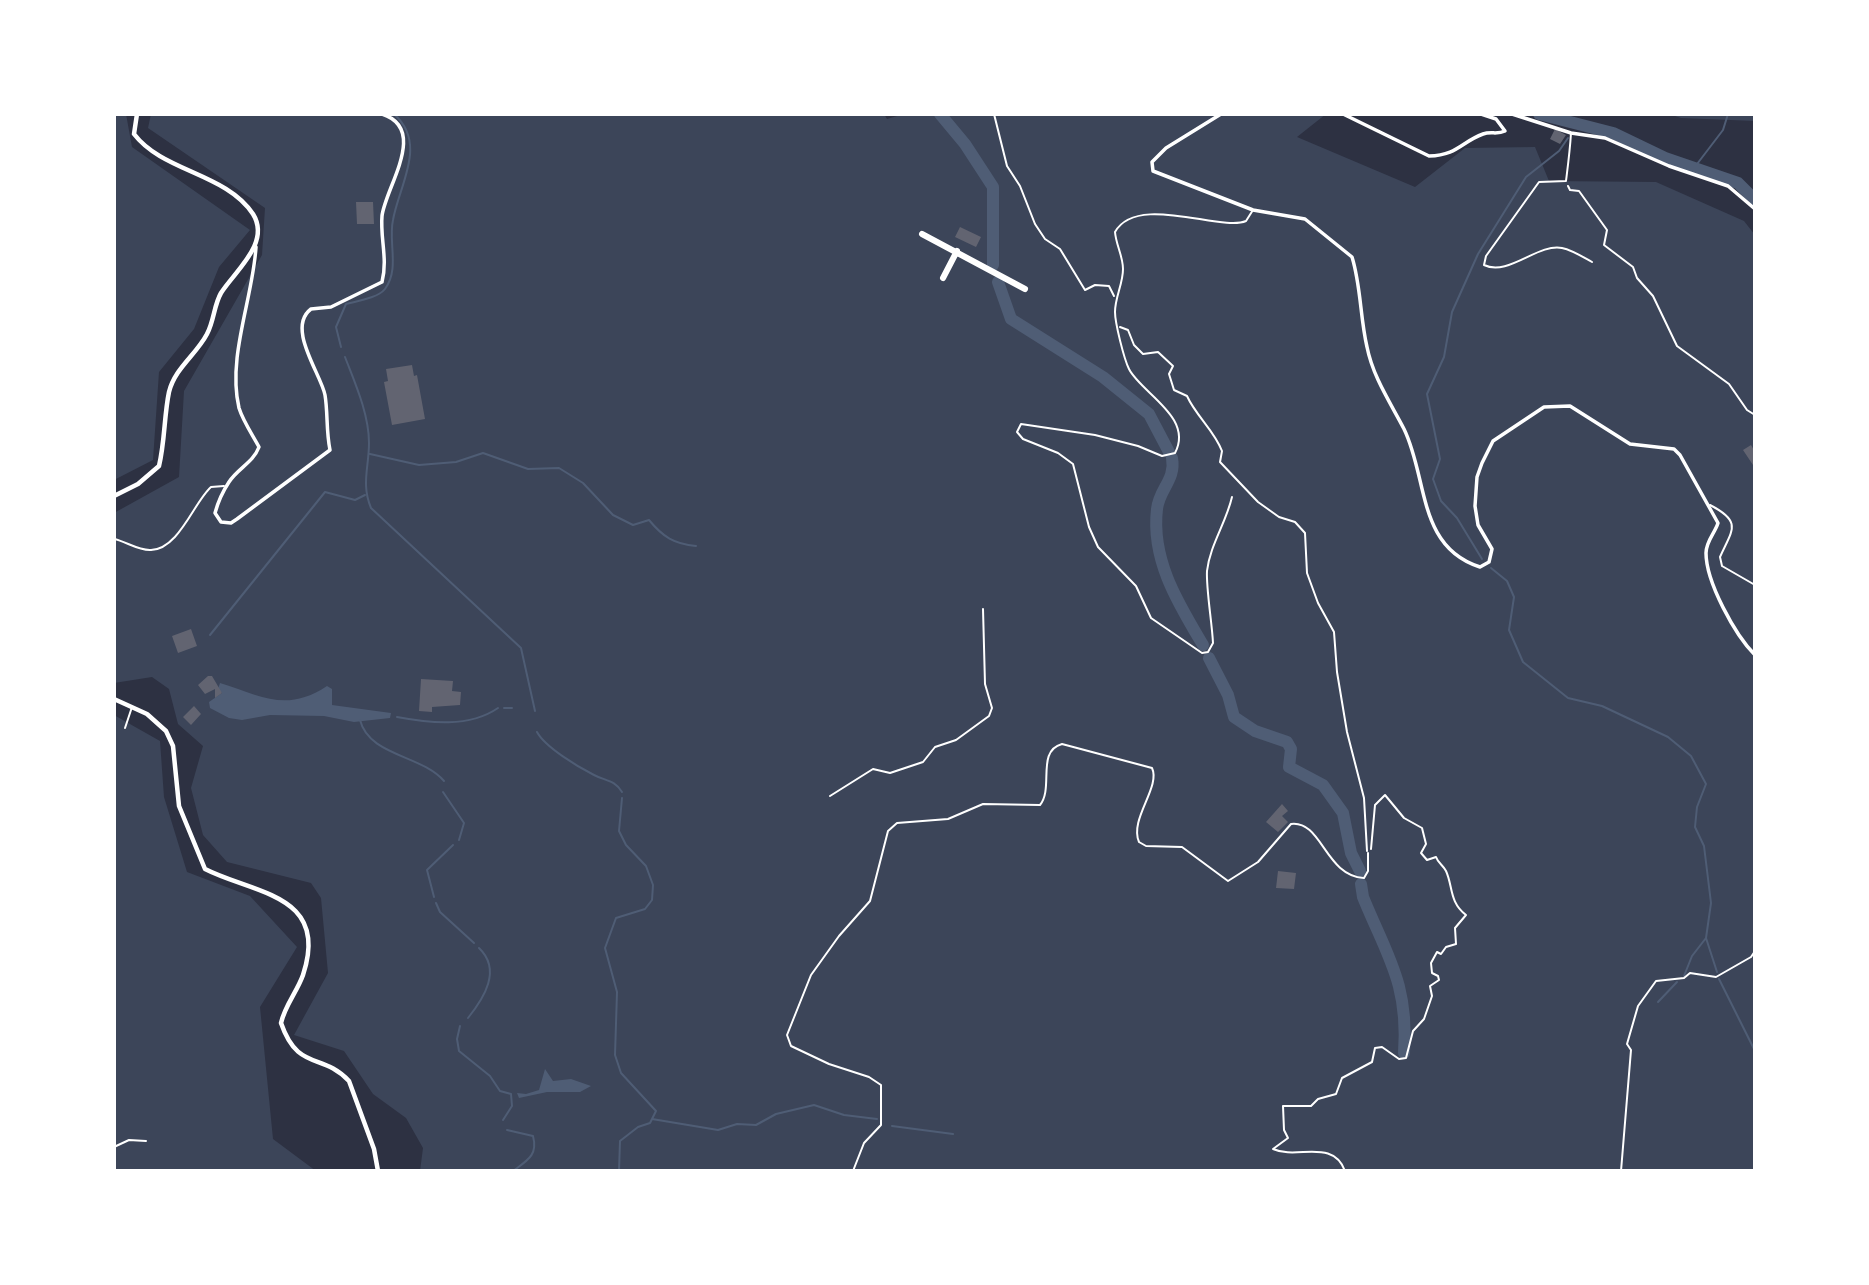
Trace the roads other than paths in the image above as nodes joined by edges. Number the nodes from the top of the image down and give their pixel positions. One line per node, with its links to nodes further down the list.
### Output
1 (136, 114): 11 (main road)
2 (382, 114): 16 (street)
3 (1221, 114): 8 (street)
4 (1343, 114): 5 (street)
5 (1480, 114)
6 (1512, 114): 7 (street)
7 (1569, 132): 9 (street); 13 (lane)
8 (1254, 209): 18 (lane); 19 (street)
9 (1755, 209)
10 (922, 234): 12 (highway)
11 (256, 247): 16 (street); 17 (main road)
12 (957, 251): 14 (highway); 15 (highway)
13 (1592, 262)
14 (943, 278)
15 (1025, 289)
16 (228, 487): 20 (lane)
17 (114, 496)
18 (1232, 497)
19 (1709, 504): 21 (lane); 22 (street)
20 (114, 539)
21 (1755, 585)
22 (1755, 655)
23 (114, 699): 24 (main road)
24 (132, 706): 25 (lane); 29 (main road)
25 (125, 728)
26 (1368, 853): 30 (lane)
27 (146, 1141): 28 (lane)
28 (114, 1147)
29 (378, 1171)
30 (853, 1171)

